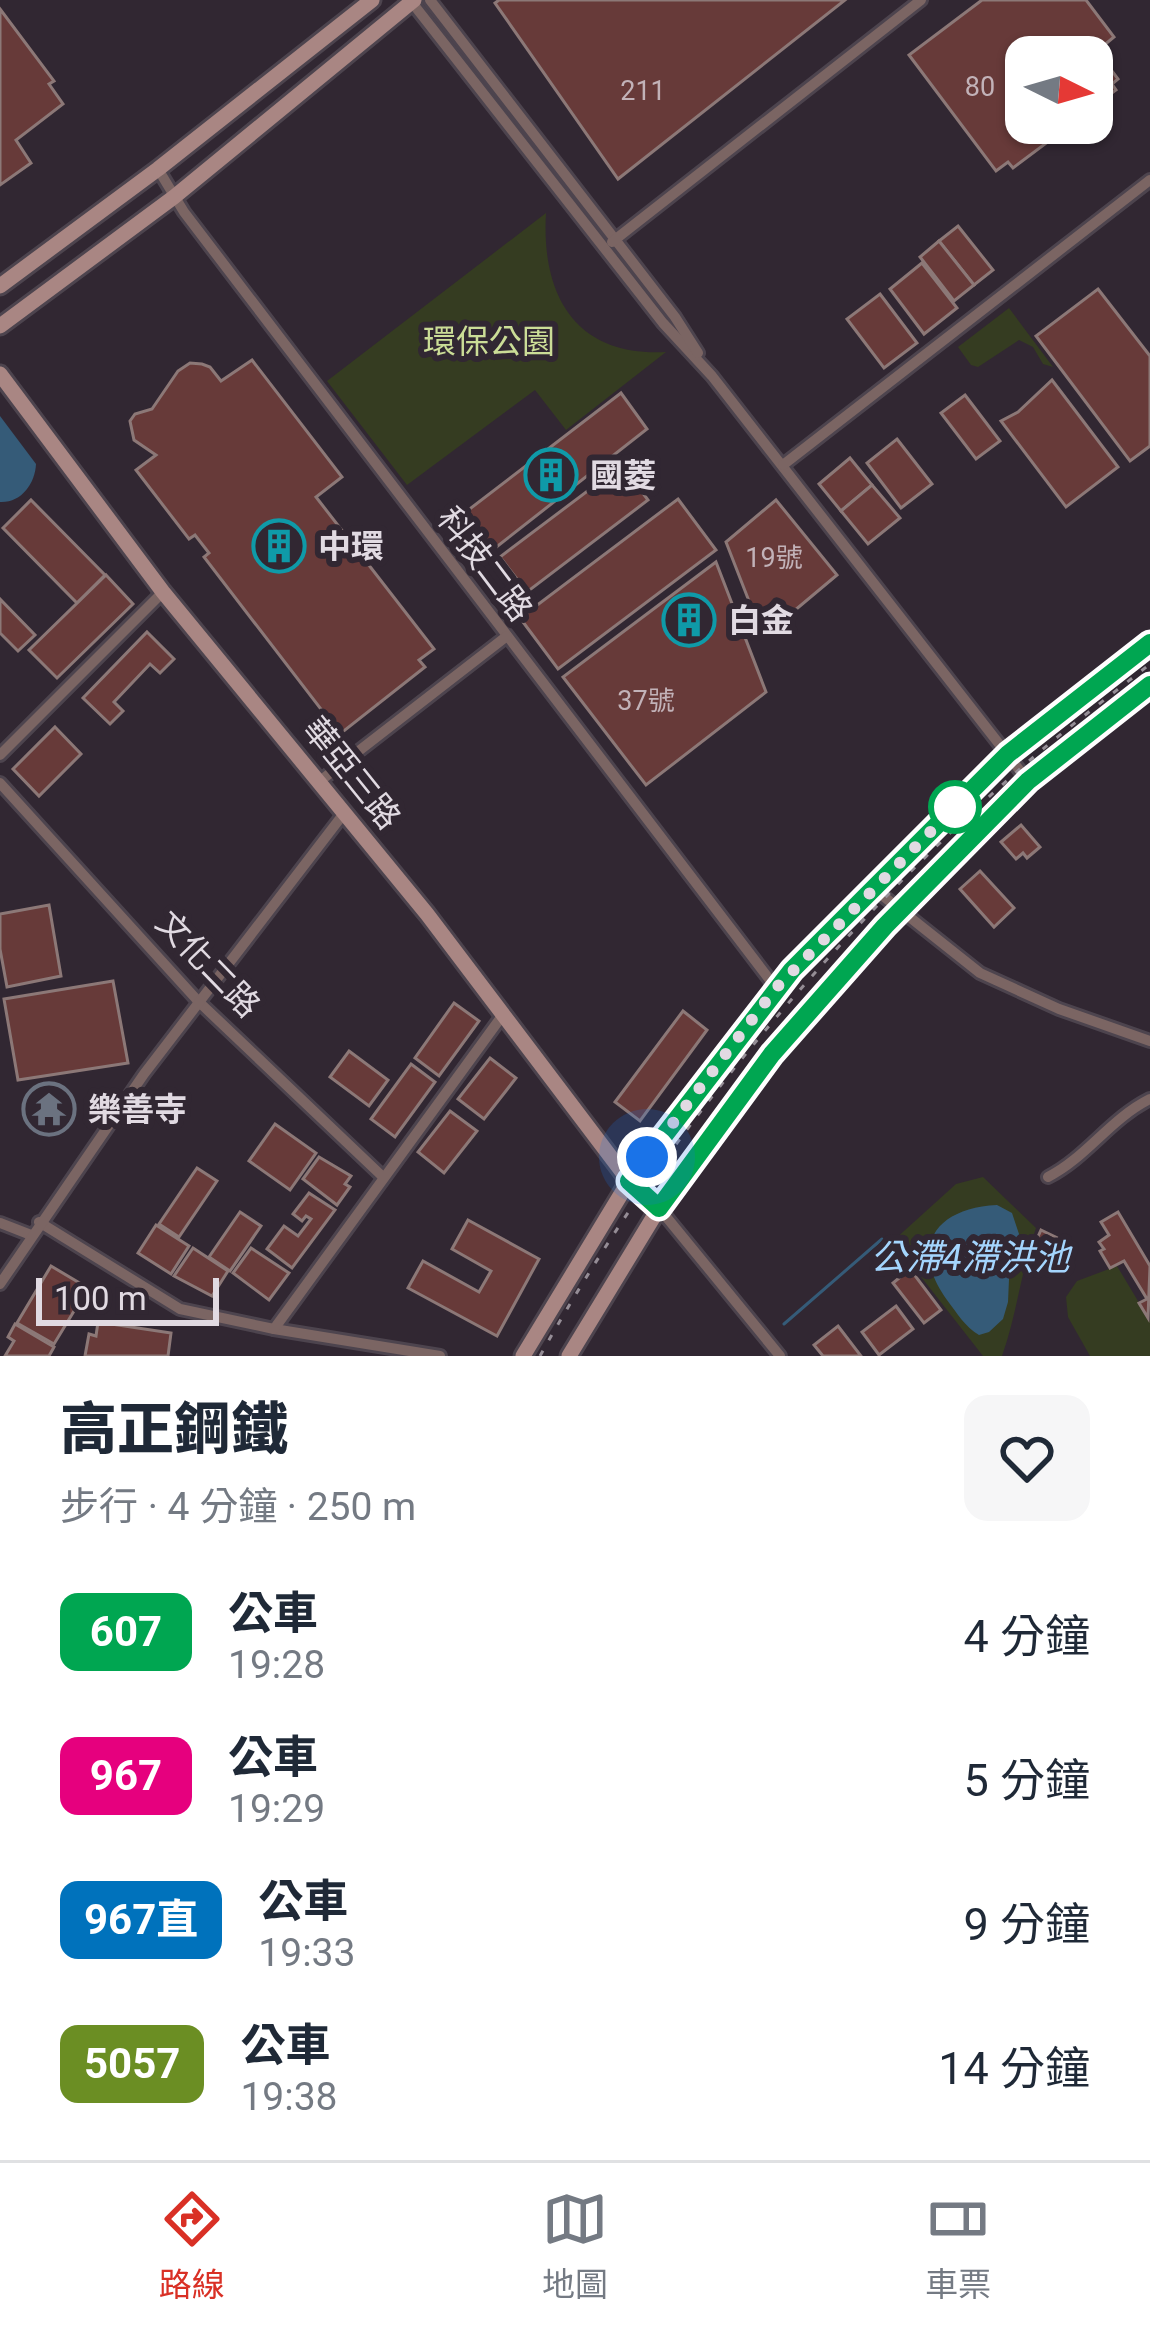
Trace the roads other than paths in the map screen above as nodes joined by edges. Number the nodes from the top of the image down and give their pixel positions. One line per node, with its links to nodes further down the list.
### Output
1 (372, 0): 5 (street)
2 (430, 0): 8 (street)
3 (921, 0): 8 (street)
4 (412, 1): 7 (street); 8 (street)
5 (158, 169): 7 (street, 科技二路); 9 (street)
6 (1150, 180): 12 (street)
7 (174, 197): 10 (street); 14 (street, 科技二路)
8 (610, 244): 12 (street)
9 (0, 286)
10 (0, 326)
11 (0, 374): 13 (street, 華亞三路)
12 (783, 465): 18 (street)
13 (163, 592): 17 (street); 19 (street, 華亞三路)
14 (506, 636): 19 (street); 25 (street, 科技二路)
15 (1150, 643): 18 (street)
16 (1150, 685): 20 (street)
17 (0, 754)
18 (1008, 754): 20 (street); 23 (street)
19 (320, 781): 22 (street, 華亞三路)
20 (1028, 781): 24 (street)
21 (0, 784): 26 (street, 文化二路)
22 (346, 812): 26 (street); 27 (street, 華亞三路)
23 (873, 887): 24 (street); 25 (street)
24 (900, 910): 28 (street); 33 (street)
25 (776, 988): 32 (street)
26 (198, 1001): 30 (street, 文化二路); 34 (street)
27 (502, 1016): 30 (street); 32 (street, 華亞三路)
28 (1150, 1041)
29 (1150, 1099): 31 (street)
30 (382, 1176): 38 (street)
31 (1048, 1177)
32 (629, 1181): 33 (street, 華亞三路); 40 (street)
33 (659, 1208): 41 (street); 42 (street)
34 (39, 1222): 36 (street); 38 (street)
35 (0, 1223): 36 (street)
36 (31, 1234): 37 (street)
37 (0, 1284)
38 (274, 1329): 39 (street)
39 (440, 1356)
40 (524, 1356)
41 (569, 1356)
42 (779, 1356)

